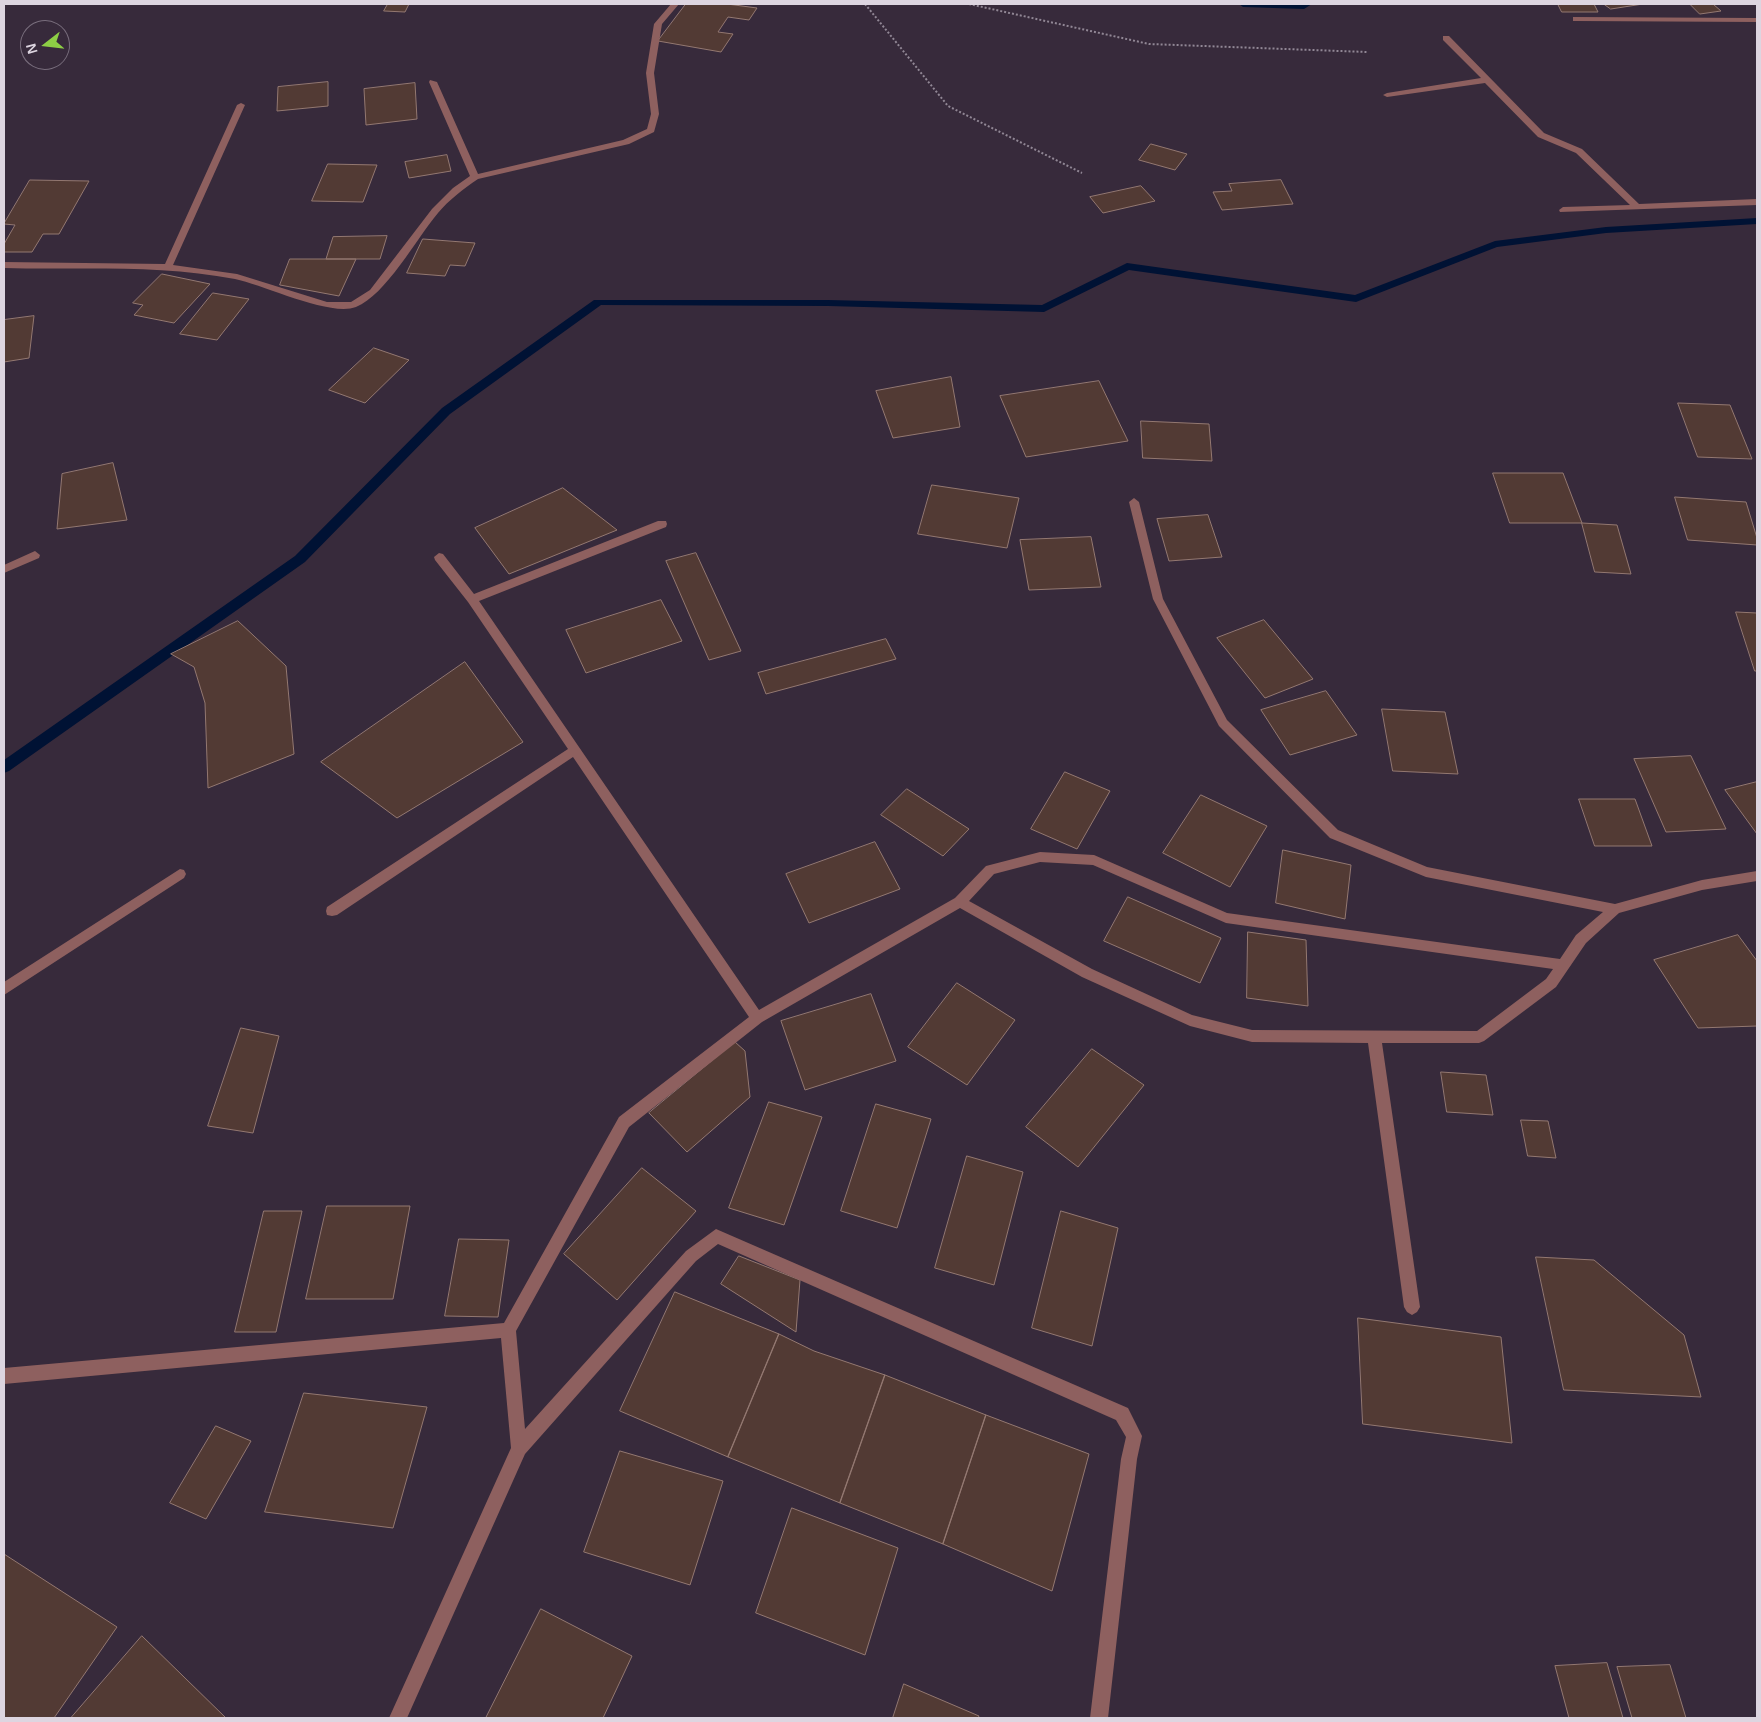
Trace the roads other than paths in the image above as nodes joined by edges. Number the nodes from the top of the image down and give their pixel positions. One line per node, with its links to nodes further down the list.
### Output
1 (675, 4): 9 (street)
2 (1576, 19): 3 (street)
3 (1757, 20)
4 (1446, 38): 5 (street)
5 (1486, 80): 7 (street); 11 (street)
6 (433, 82): 9 (street)
7 (1387, 95)
8 (241, 105): 14 (street)
9 (476, 176): 14 (street)
10 (1757, 202): 11 (street)
11 (1636, 206): 12 (street)
12 (1562, 210)
13 (4, 265): 14 (street)
14 (168, 267)
15 (1134, 502): 25 (street)
16 (662, 524): 20 (street)
17 (35, 555): 19 (street)
18 (439, 557): 20 (street)
19 (4, 569)
20 (472, 599): 21 (street)
21 (574, 750): 26 (street); 29 (street)
22 (180, 874): 28 (street)
23 (1757, 876): 25 (street)
24 (960, 902): 27 (street); 29 (street); 30 (street)
25 (1615, 909): 27 (street)
26 (332, 911)
27 (1563, 965): 30 (street)
28 (4, 990)
29 (758, 1018): 32 (street)
30 (1374, 1037): 31 (street)
31 (1412, 1307)
32 (508, 1330): 33 (street); 34 (street)
33 (4, 1376)
34 (519, 1448): 35 (street); 36 (street)
35 (398, 1718)
36 (1099, 1718)

